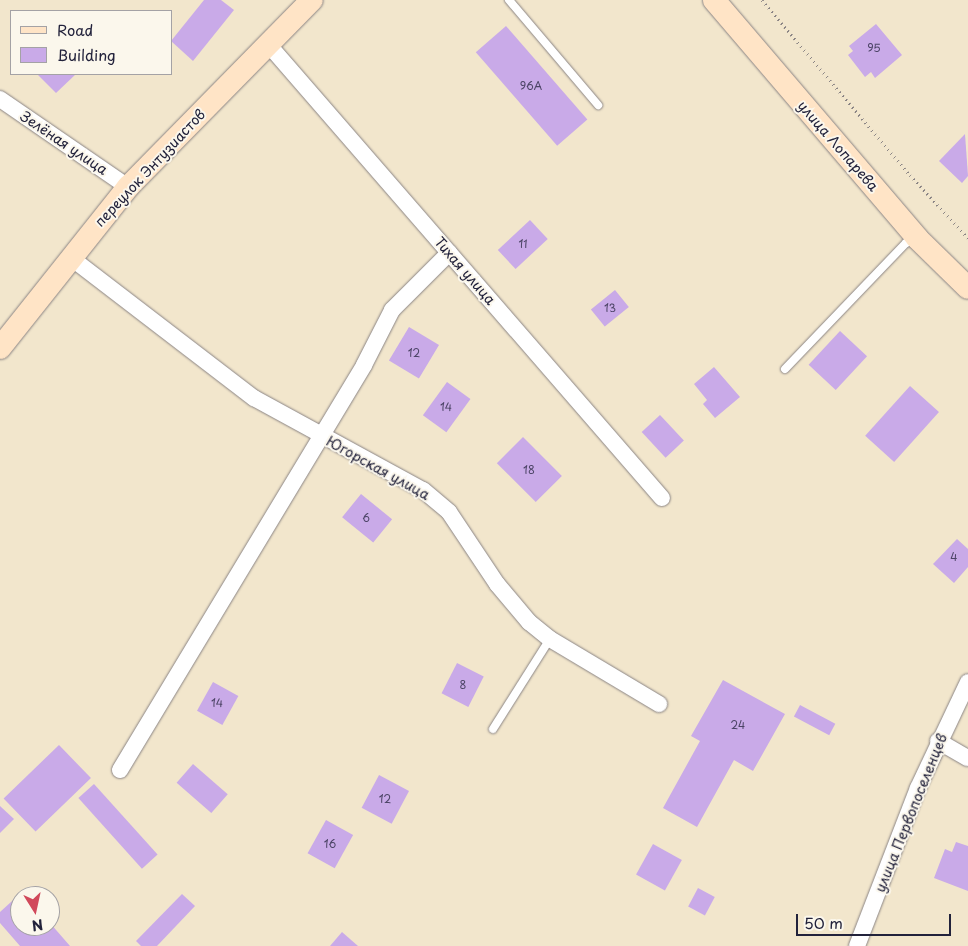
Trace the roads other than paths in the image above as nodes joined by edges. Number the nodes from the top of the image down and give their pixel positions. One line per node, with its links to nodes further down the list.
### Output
1 (312, 0): 4 (main road, переулок Энтузиастов)
2 (509, 0): 6 (lane)
3 (714, 0): 8 (main road, улица Лопарева)
4 (268, 44): 7 (main road, переулок Энтузиастов); 9 (street, Тихая улица)
5 (0, 99): 7 (street, Зелёная улица)
6 (598, 105)
7 (128, 187): 10 (main road, переулок Энтузиастов)
8 (918, 238): 11 (main road, улица Лопарева); 13 (lane)
9 (449, 253): 14 (street); 15 (street, Тихая улица)
10 (70, 257): 12 (main road, переулок Энтузиастов); 14 (street, Югорская улица)
11 (968, 288)
12 (0, 348)
13 (785, 369)
14 (319, 436): 16 (street, Югорская улица); 22 (street)
15 (662, 498)
16 (550, 639): 18 (street, Югорская улица); 19 (lane)
17 (968, 682): 20 (street, улица Первопоселенцев)
18 (659, 704)
19 (493, 729)
20 (938, 741): 21 (street); 23 (street, улица Первопоселенцев)
21 (968, 758)
22 (120, 770)
23 (857, 946)

